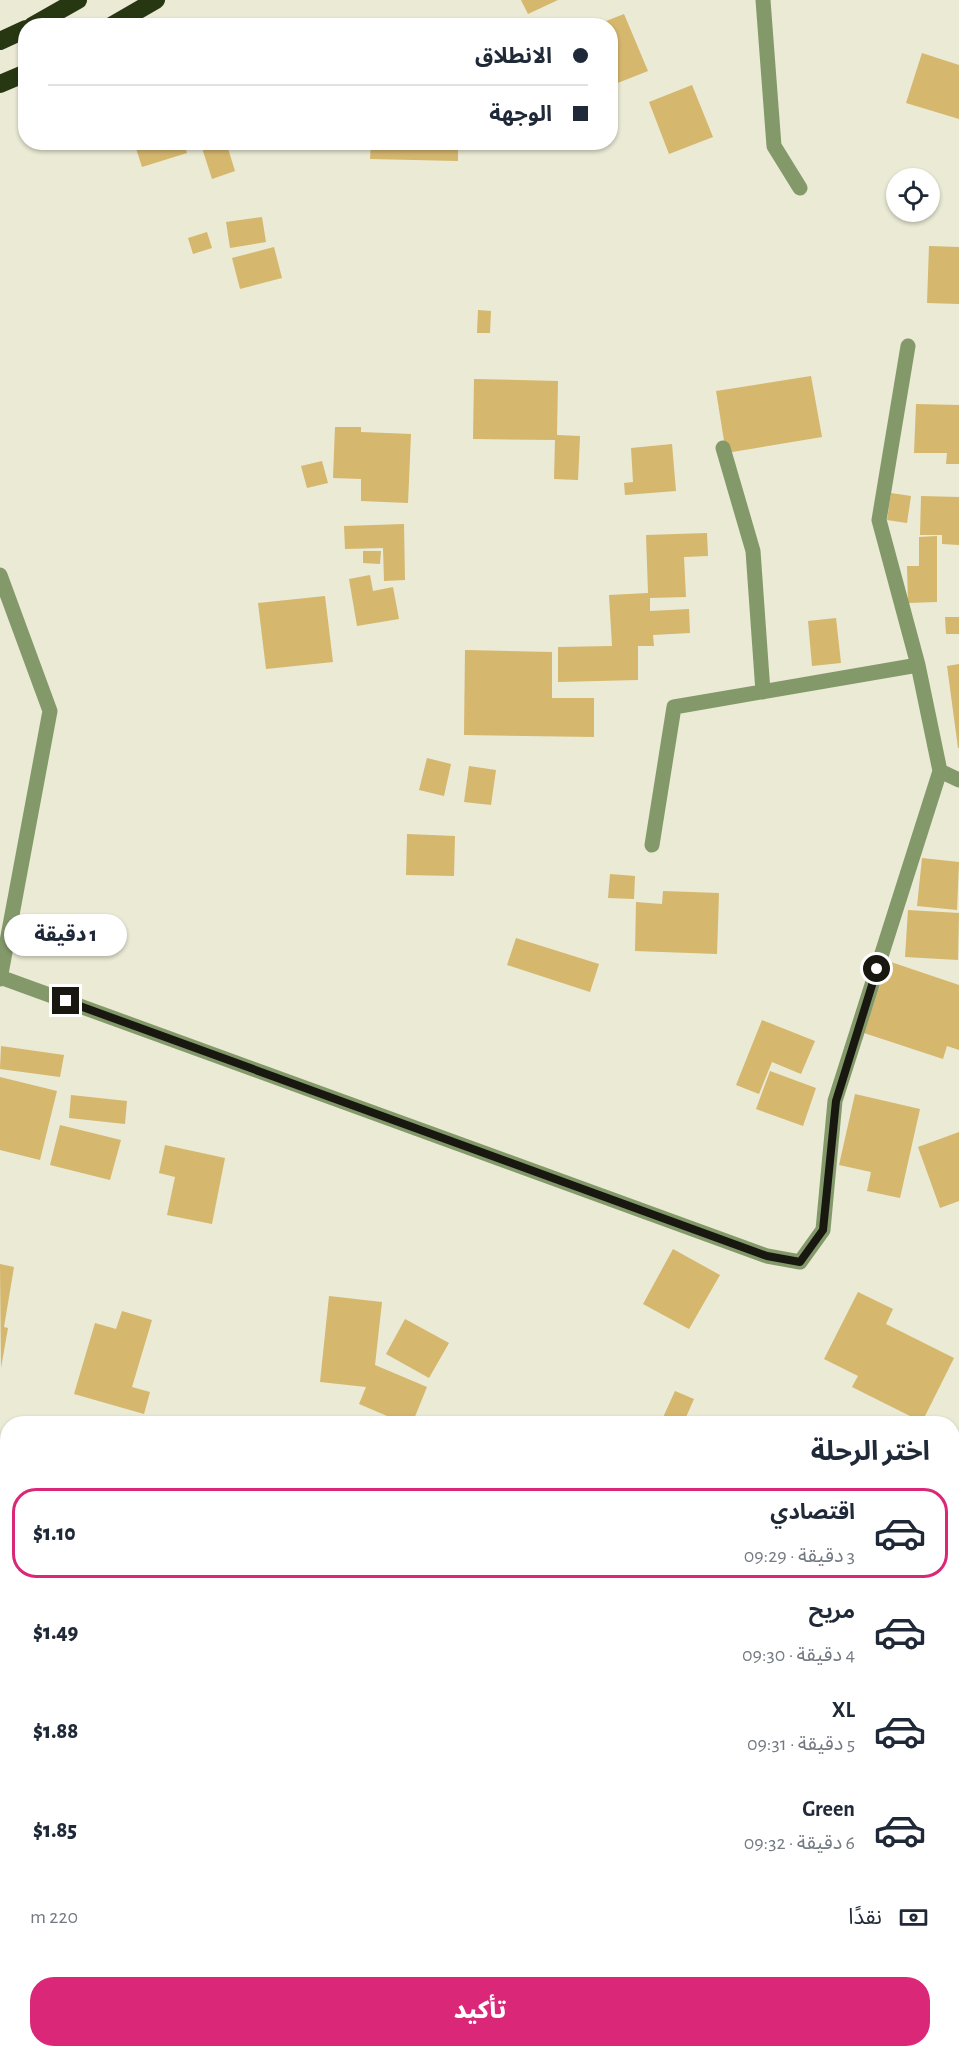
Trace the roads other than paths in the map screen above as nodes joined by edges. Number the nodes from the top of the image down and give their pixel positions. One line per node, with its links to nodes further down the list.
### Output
1 (78, 0): 4 (highway)
2 (156, 0): 5 (highway)
3 (763, 0): 10 (street)
4 (46, 18)
5 (125, 18)
6 (18, 33): 7 (highway)
7 (0, 41)
8 (18, 76): 9 (highway)
9 (0, 84)
10 (800, 188)
11 (908, 346): 14 (street)
12 (723, 448): 15 (street)
13 (0, 575): 19 (street)
14 (918, 665): 15 (street); 16 (street)
15 (763, 692): 18 (street)
16 (940, 771): 17 (street); 19 (street)
17 (959, 780)
18 (652, 845)
19 (0, 978)

